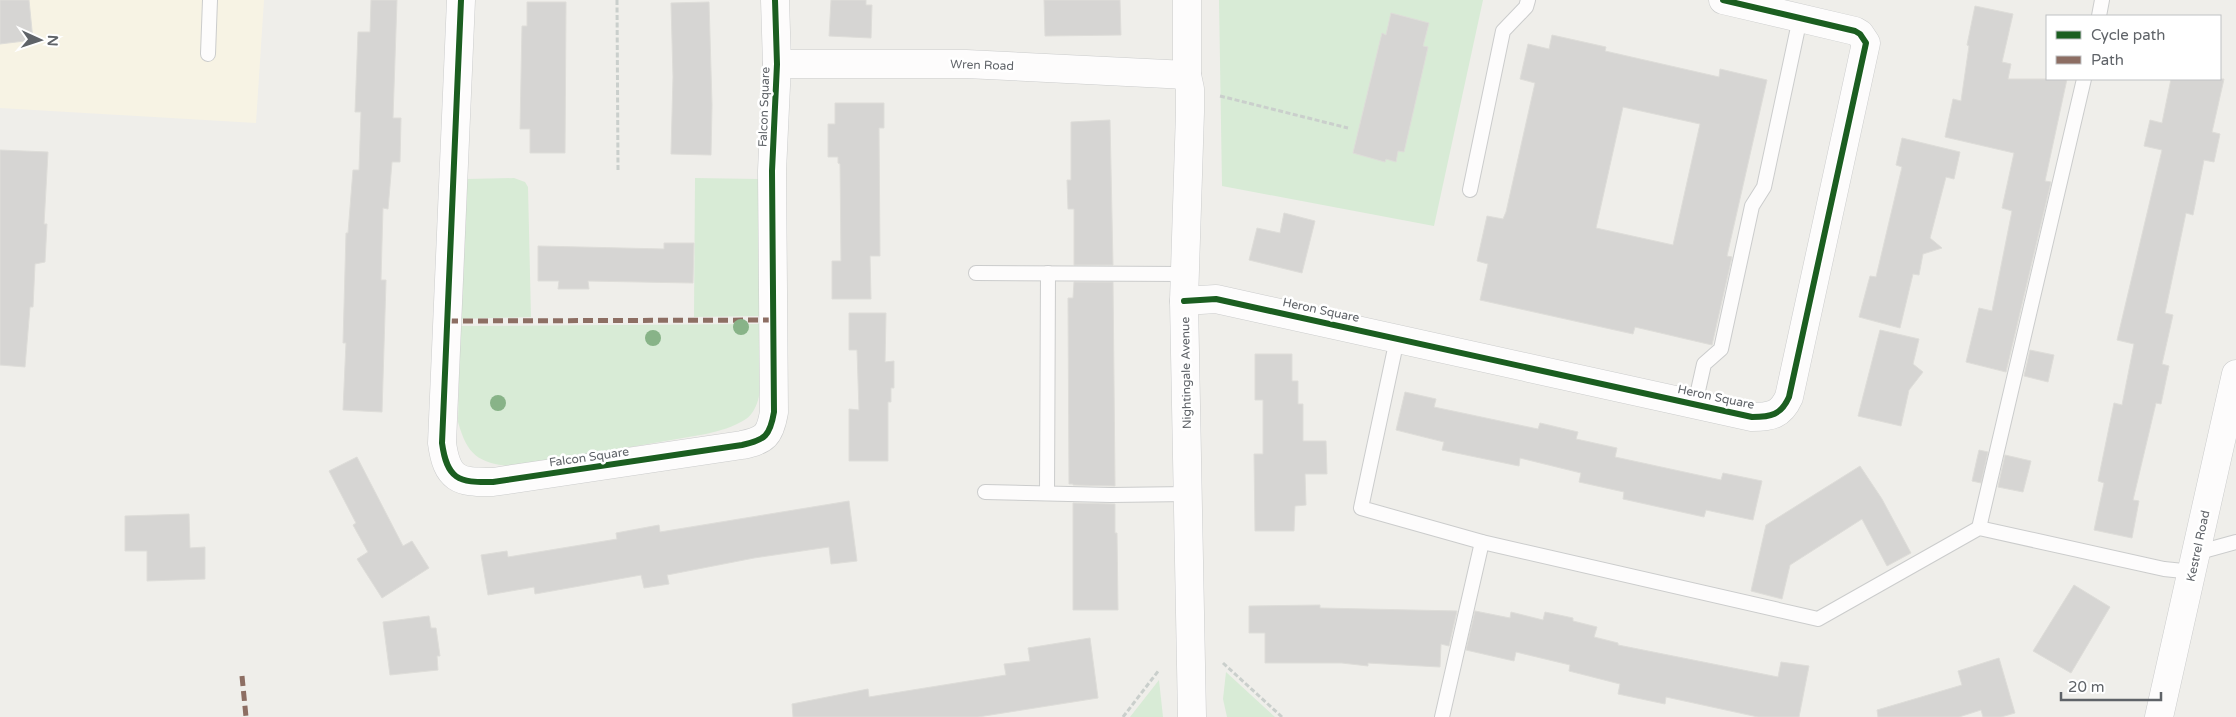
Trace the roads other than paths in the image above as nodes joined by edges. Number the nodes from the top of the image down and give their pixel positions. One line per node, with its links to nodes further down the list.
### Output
1 (210, 0): 10 (lane)
2 (461, 0): 11 (street, Falcon Square)
3 (775, 0): 11 (street, Falcon Square)
4 (1187, 0): 13 (street, Nightingale Avenue)
5 (1528, 0): 14 (lane)
6 (1723, 0): 8 (street, Heron Square)
7 (2102, 0): 9 (lane)
8 (1793, 11): 20 (lane); 20 (street, Heron Square)
9 (2099, 15)
10 (208, 54)
11 (777, 64): 13 (street, Wren Road)
12 (2084, 80): 24 (lane)
13 (1189, 82): 17 (street, Nightingale Avenue)
14 (1470, 190)
15 (976, 273): 16 (lane)
16 (1048, 273): 17 (lane); 22 (lane)
17 (1185, 287): 18 (street, Heron Square); 23 (street, Nightingale Avenue)
18 (1398, 339): 20 (street, Heron Square); 25 (lane)
19 (2236, 374): 27 (street, Kestrel Road)
20 (1695, 404)
21 (985, 492): 22 (lane)
22 (1047, 493): 23 (lane)
23 (1189, 494): 28 (street, Nightingale Avenue)
24 (1979, 528): 25 (lane); 27 (lane)
25 (1482, 542): 29 (lane)
26 (2236, 542): 27 (lane)
27 (2194, 562): 30 (street, Kestrel Road)
28 (1192, 717)
29 (1442, 717)
30 (2159, 717)

